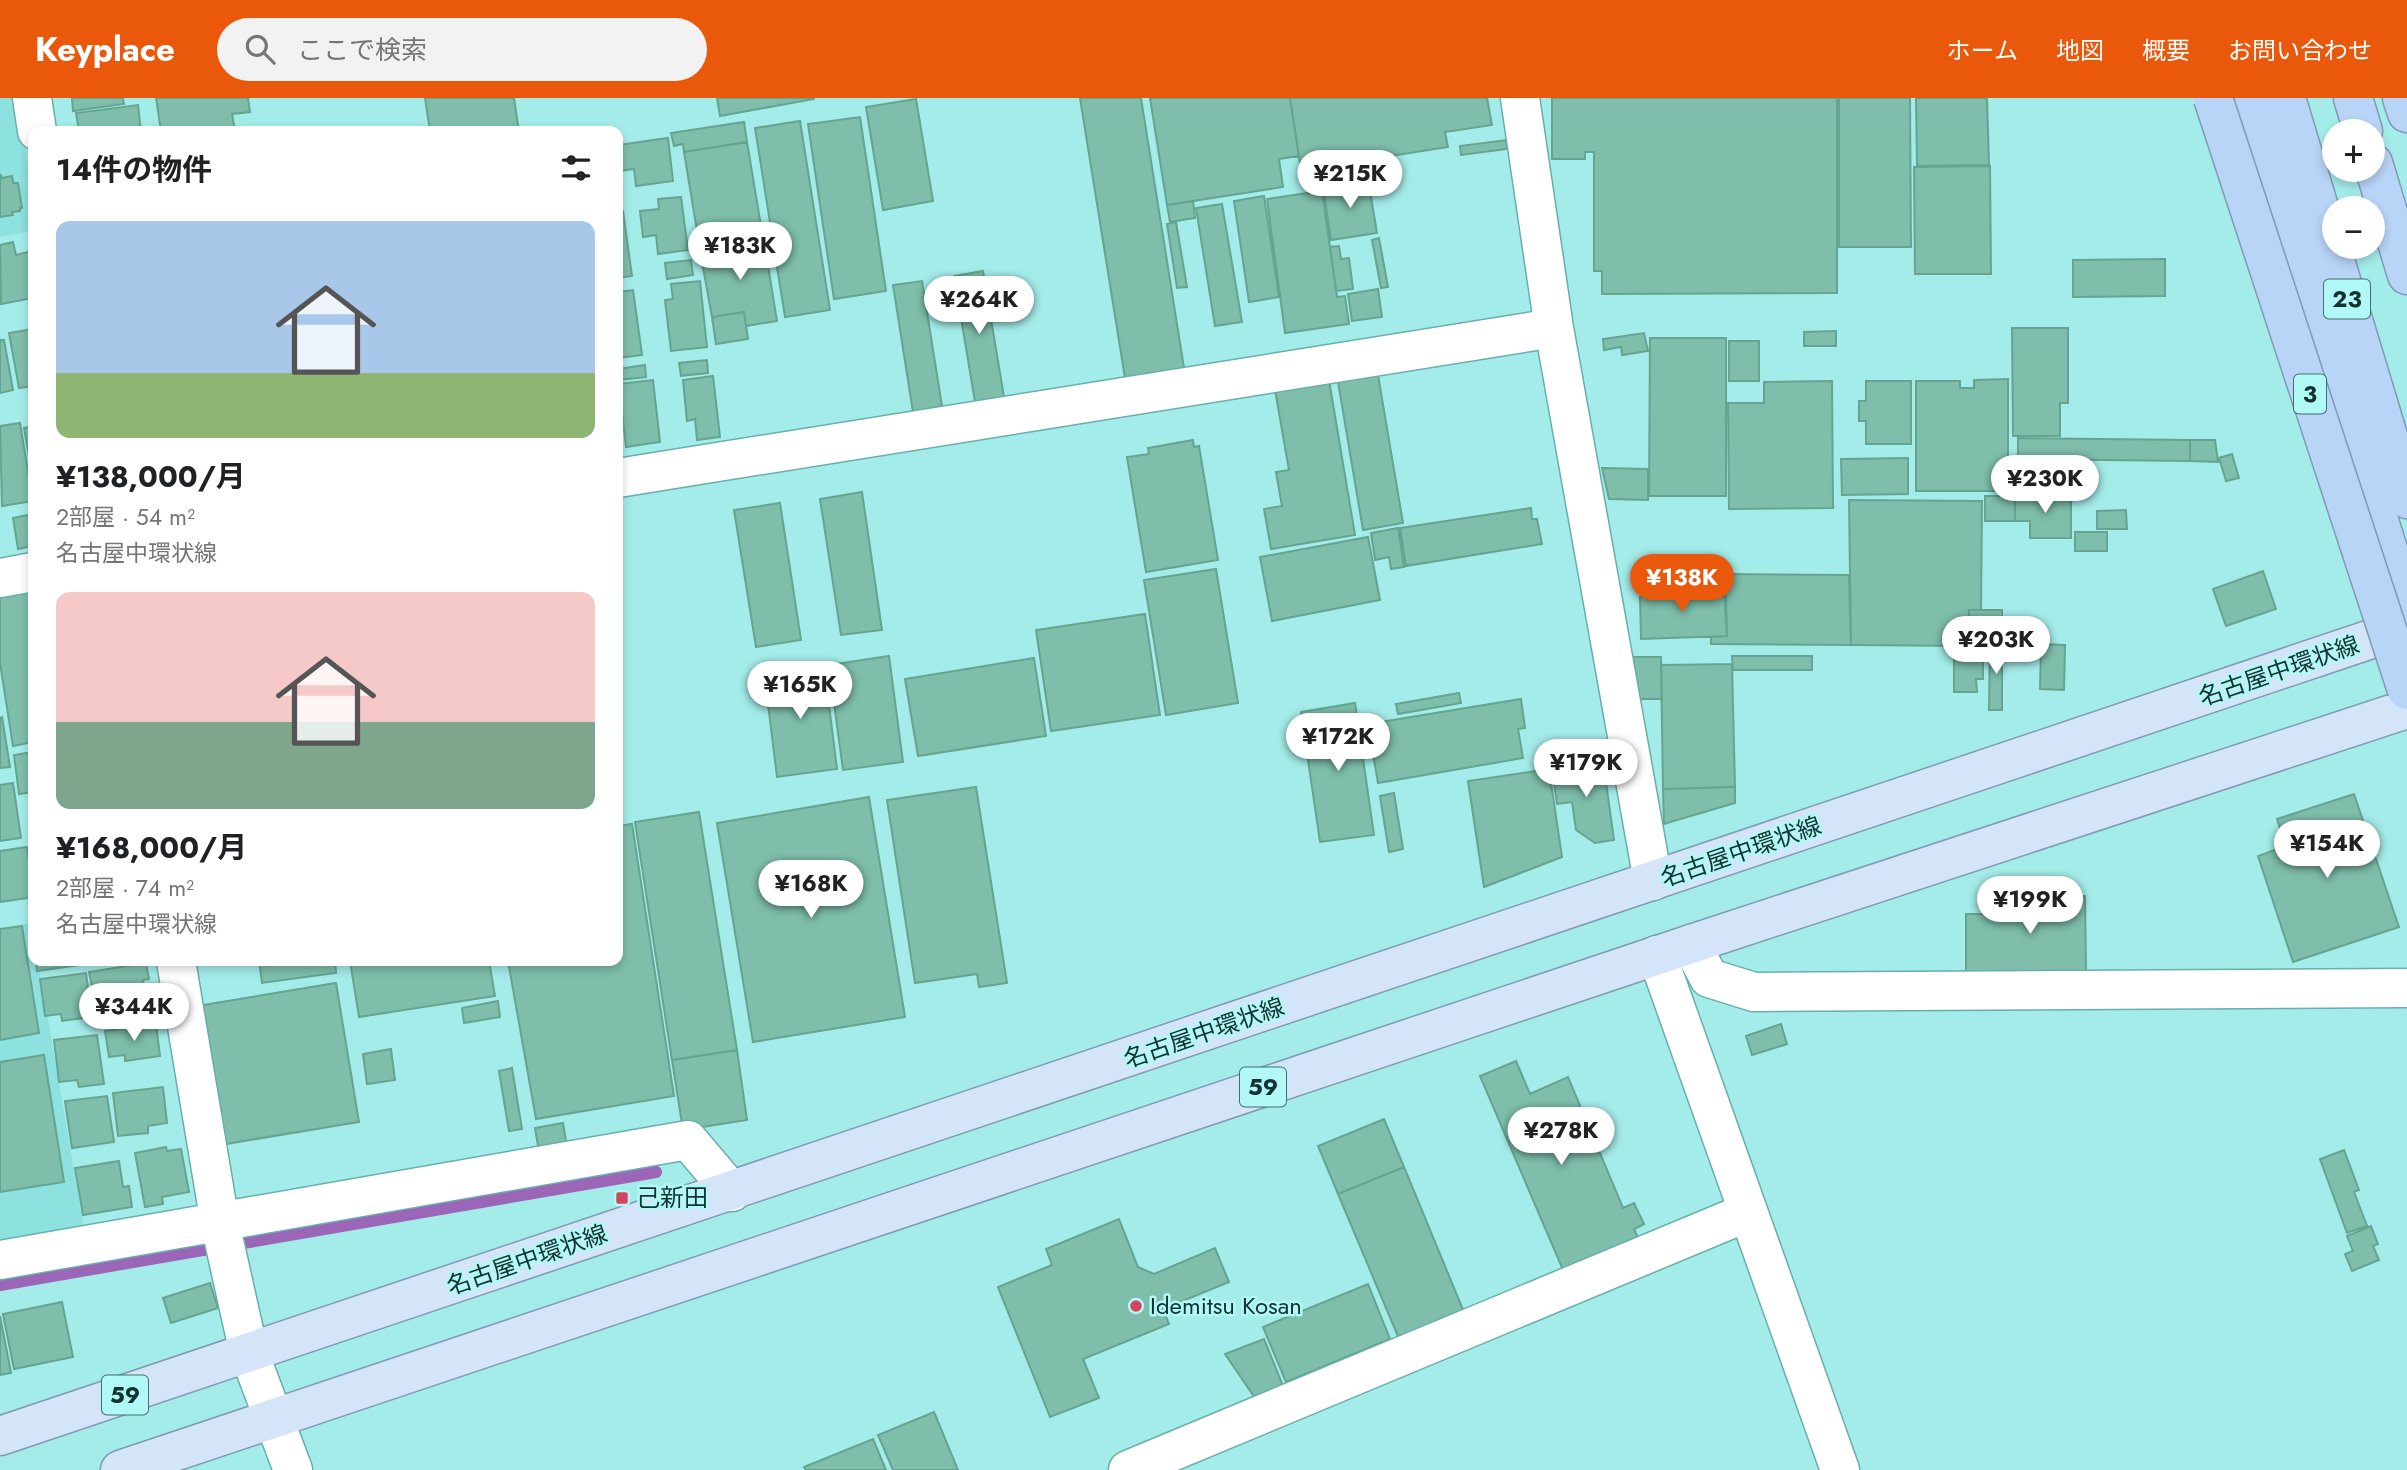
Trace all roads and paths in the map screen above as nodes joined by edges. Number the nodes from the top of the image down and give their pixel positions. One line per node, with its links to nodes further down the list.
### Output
1 (32, 98): 10 (street)
2 (1520, 98): 13 (street)
3 (2213, 98): 20 (highway, 3, bridge)
4 (2248, 98): 18 (highway, 23)
5 (2286, 98): 15 (highway, 23)
6 (2353, 98): 9 (highway)
7 (2402, 98): 8 (highway)
8 (2407, 113)
9 (2359, 119)
10 (36, 126)
11 (2379, 182): 12 (highway)
12 (2407, 275)
13 (1554, 328): 14 (street); 22 (street)
14 (623, 477)
15 (2407, 499)
16 (28, 573): 17 (street)
17 (0, 578)
18 (2407, 611)
19 (2407, 627): 22 (main road, 名古屋中環状線 / 59)
20 (2407, 690)
21 (2407, 709): 23 (main road, 59)
22 (1653, 881): 26 (main road, 名古屋中環状線 / 59)
23 (1674, 949): 25 (street); 27 (street); 31 (main road, 59)
24 (177, 966): 28 (street)
25 (2407, 988)
26 (732, 1192): 28 (street); 30 (main road, 名古屋中環状線 / 59)
27 (1748, 1212): 35 (street); 36 (street)
28 (223, 1239): 29 (street); 30 (street)
29 (0, 1260)
30 (249, 1353): 31 (street); 32 (main road, 名古屋中環状線 / 59)
31 (272, 1419): 33 (main road, 59); 34 (street)
32 (0, 1436)
33 (120, 1470)
34 (293, 1470)
35 (1128, 1470)
36 (1840, 1470)

